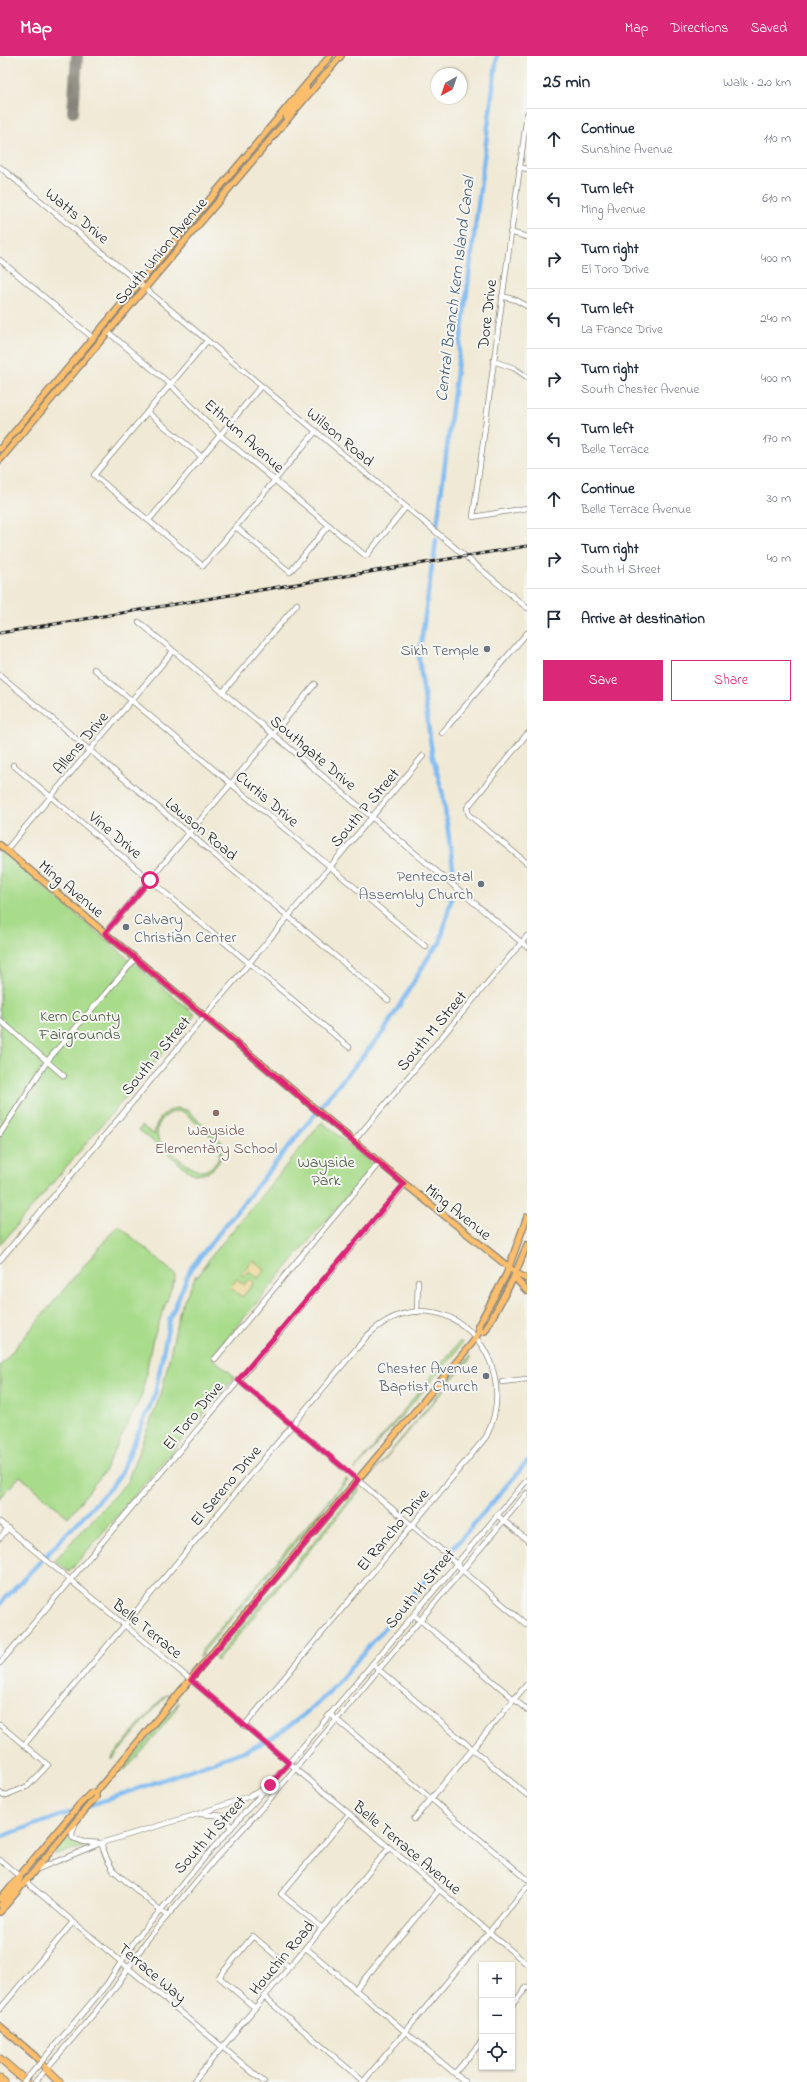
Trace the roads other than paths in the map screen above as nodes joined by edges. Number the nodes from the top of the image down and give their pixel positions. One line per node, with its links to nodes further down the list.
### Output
1 (330, 56): 5 (main road, South Union Avenue)
2 (335, 56): 4 (main road)
3 (341, 56): 4 (main road, South Union Avenue)
4 (323, 77): 7 (main road, South Union Avenue)
5 (306, 85): 7 (main road); 11 (main road, South Union Avenue)
6 (527, 114): 9 (street, Dore Drive)
7 (287, 120): 12 (main road, South Union Avenue)
8 (0, 167): 16 (street, Watts Drive)
9 (519, 167): 10 (street); 13 (street, Dore Drive)
10 (527, 169)
11 (225, 182): 12 (main road); 16 (main road, South Union Avenue)
12 (230, 187): 17 (main road, South Union Avenue)
13 (510, 232): 14 (street); 18 (street, Dore Drive)
14 (527, 237)
15 (0, 260): 21 (street)
16 (139, 284): 17 (street, Wilson Road); 21 (main road, South Union Avenue)
17 (145, 288): 20 (main road, South Union Avenue); 22 (street, Wilson Road)
18 (502, 296): 19 (street); 23 (street, Dore Drive)
19 (527, 306)
20 (108, 332): 25 (street, Ethrum Avenue); 32 (main road, South Union Avenue)
21 (93, 338): 27 (main road, South Union Avenue)
22 (207, 340): 25 (street); 26 (street, Wilson Road)
23 (493, 361): 24 (street); 39 (street, Dore Drive)
24 (527, 377)
25 (170, 384): 28 (street); 30 (street, Ethrum Avenue)
26 (261, 386): 29 (street, Wilson Road); 30 (street)
27 (36, 407): 31 (main road, South Union Avenue); 32 (main road)
28 (147, 412): 35 (street); 40 (street)
29 (316, 431): 37 (street); 38 (street, Wilson Road)
30 (220, 434): 35 (street); 37 (street, Ethrum Avenue)
31 (6, 442): 33 (main road, South Union Avenue); 34 (main road)
32 (13, 445): 36 (main road, South Union Avenue)
33 (0, 449)
34 (0, 455)
35 (202, 457): 40 (street)
36 (0, 460)
37 (275, 480): 41 (street, Ethrum Avenue); 42 (street)
38 (406, 507): 41 (street, Ethrum Avenue); 44 (street, Wilson Road)
39 (527, 508)
40 (149, 520): 42 (street)
41 (329, 525): 42 (street)
42 (236, 527)
43 (297, 604): 51 (street)
44 (527, 608)
45 (139, 622): 47 (street, Southgate Drive)
46 (527, 633): 54 (street)
47 (173, 651): 51 (street, Southgate Drive); 52 (street, Allens Drive)
48 (94, 669): 52 (street, Curtis Drive)
49 (0, 675): 56 (street, Lawson Road)
50 (315, 684): 53 (street)
51 (223, 692): 53 (street, Southgate Drive)
52 (131, 701): 56 (street, Allens Drive); 59 (street, Curtis Drive)
53 (272, 734): 59 (street); 61 (street, Southgate Drive)
54 (442, 734)
55 (527, 734): 65 (street)
56 (90, 750): 60 (street, Allens Drive); 62 (street, Lawson Road)
57 (423, 756): 61 (street, South P Street)
58 (13, 765): 60 (street, Vine Drive)
59 (231, 784): 62 (street); 66 (street, Curtis Drive)
60 (50, 797): 64 (street, Allens Drive); 67 (street, Vine Drive)
61 (372, 817): 66 (street, South P Street); 71 (street, Southgate Drive)
62 (189, 833): 67 (street); 68 (street, Lawson Road)
63 (0, 844): 64 (main road, Ming Avenue)
64 (6, 850): 69 (main road, Ming Avenue)
65 (527, 863)
66 (330, 867): 68 (street, South P Street); 72 (street, Curtis Drive)
67 (150, 880): 69 (street); 75 (street, Vine Drive)
68 (288, 917): 75 (street, South P Street); 76 (street, Lawson Road)
69 (105, 933): 74 (main road, Ming Avenue)
70 (527, 936): 71 (street, South M Street)
71 (521, 942): 73 (street, Southgate Drive); 83 (street, South M Street)
72 (426, 947)
73 (527, 947)
74 (136, 958): 77 (main road, Ming Avenue); 80 (street)
75 (250, 963): 77 (street, South P Street); 79 (street, Vine Drive)
76 (388, 1000)
77 (205, 1016): 83 (main road, Ming Avenue); 88 (street, South P Street)
78 (0, 1020): 80 (street)
79 (349, 1046)
80 (48, 1060): 81 (street); 82 (street)
81 (64, 1076)
82 (0, 1134)
83 (354, 1141): 84 (main road, Ming Avenue)
84 (380, 1162): 85 (main road, Ming Avenue); 96 (street)
85 (404, 1184): 89 (main road, Ming Avenue); 97 (street, El Toro Drive)
86 (527, 1217): 89 (main road)
87 (527, 1245): 90 (main road)
88 (0, 1260)
89 (509, 1267): 90 (main road, Ming Avenue); 95 (main road)
90 (516, 1273): 91 (main road, Ming Avenue); 93 (main road, Ming Avenue); 95 (main road)
91 (527, 1279)
92 (418, 1281): 94 (street)
93 (527, 1290)
94 (418, 1312): 95 (street, El Sereno Drive); 101 (street, El Sereno Drive)
95 (480, 1334): 102 (main road)
96 (214, 1359)
97 (238, 1380): 101 (street); 114 (street, El Toro Drive)
98 (527, 1380): 99 (street)
99 (502, 1382)
100 (502, 1401): 108 (street, El Rancho Drive)
101 (292, 1425): 102 (street); 118 (street, El Sereno Drive)
102 (358, 1480): 108 (street); 122 (main road)
103 (527, 1480): 105 (street, South H Street)
104 (527, 1493): 106 (street, South H Street)
105 (497, 1515): 106 (street); 112 (street, South H Street)
106 (504, 1521): 111 (street); 113 (street, South H Street)
107 (0, 1522): 109 (street, Belle Terrace)
108 (412, 1525): 112 (street); 129 (street, El Rancho Drive)
109 (8, 1528): 110 (street); 114 (street, Belle Terrace)
110 (0, 1538)
111 (527, 1540)
112 (457, 1563): 113 (street); 115 (street, South H Street)
113 (462, 1570): 116 (street, South H Street); 117 (street)
114 (70, 1580): 118 (street, Belle Terrace); 119 (street, El Toro Drive)
115 (414, 1615): 116 (street); 120 (street, South H Street)
116 (420, 1620): 121 (street, South H Street); 124 (street)
117 (527, 1625)
118 (124, 1626): 122 (street, Belle Terrace); 130 (street, El Sereno Drive)
119 (0, 1663)
120 (372, 1664): 121 (street); 126 (street, South H Street)
121 (378, 1670): 127 (street, South H Street); 132 (street)
122 (191, 1680): 129 (street, Belle Terrace); 136 (main road)
123 (527, 1684): 124 (street)
124 (514, 1699): 125 (street); 132 (street)
125 (527, 1710)
126 (330, 1714): 127 (street); 133 (street, South H Street)
127 (337, 1719): 134 (street, South H Street); 139 (street)
128 (0, 1725): 130 (street)
129 (244, 1726): 131 (street, Belle Terrace)
130 (24, 1745): 137 (street)
131 (272, 1749): 133 (street, Belle Terrace Avenue)
132 (473, 1749): 138 (street); 139 (street)
133 (289, 1763): 134 (street, Belle Terrace Avenue); 135 (street, South H Street)
134 (295, 1769): 141 (street, Belle Terrace Avenue); 160 (street, South H Street)
135 (270, 1785): 140 (street); 144 (street, South H Street)
136 (96, 1792): 143 (main road); 145 (main road)
137 (0, 1793)
138 (527, 1795)
139 (431, 1799): 142 (street); 151 (street)
140 (198, 1814): 144 (street); 146 (street)
141 (349, 1814): 147 (street, Belle Terrace Avenue); 162 (street)
142 (414, 1819)
143 (77, 1820): 146 (street); 149 (main road)
144 (231, 1828): 158 (street, South H Street)
145 (51, 1839): 150 (main road); 152 (main road)
146 (101, 1843): 149 (street); 158 (street)
147 (389, 1848): 154 (street, Belle Terrace Avenue); 162 (street, Houchin Road)
148 (0, 1860): 150 (street)
149 (38, 1869): 152 (main road)
150 (20, 1876): 156 (main road); 157 (main road)
151 (527, 1879)
152 (26, 1882): 159 (main road); 161 (street, Terrace Way)
153 (527, 1887): 155 (street)
154 (439, 1890): 163 (street, Belle Terrace Avenue); 170 (street)
155 (525, 1893): 163 (street)
156 (0, 1899)
157 (0, 1907)
158 (160, 1910): 160 (street); 165 (street, South H Street)
159 (0, 1912)
160 (167, 1916): 168 (street, South H Street)
161 (73, 1922): 165 (street, Terrace Way); 174 (street)
162 (322, 1928): 164 (street, Houchin Road)
163 (489, 1932): 166 (street, Belle Terrace Avenue); 176 (street)
164 (306, 1948): 167 (street, Houchin Road); 170 (street)
165 (122, 1962): 168 (street, Terrace Way); 180 (street, South H Street)
166 (527, 1964)
167 (289, 1967): 171 (street, Houchin Road); 173 (street)
168 (128, 1968): 178 (street, Terrace Way); 181 (street, South H Street)
169 (527, 1988): 172 (street)
170 (355, 1990): 176 (street)
171 (264, 1997): 173 (street, Houchin Road); 190 (street)
172 (515, 2002)
173 (255, 2008): 178 (street, Houchin Road)
174 (0, 2009)
175 (0, 2026): 180 (main road)
176 (405, 2032): 182 (street); 190 (street)
177 (479, 2045): 182 (street)
178 (222, 2047): 188 (street, Houchin Road); 189 (street, Terrace Way)
179 (0, 2059): 185 (highway)
180 (41, 2062): 181 (main road); 185 (street, South H Street, bridge)
181 (45, 2071): 186 (street, South H Street); 187 (highway)
182 (455, 2073): 191 (street)
183 (0, 2079): 184 (highway)
184 (4, 2082)
185 (26, 2082)
186 (35, 2082)
187 (59, 2082)
188 (193, 2082)
189 (264, 2082)
190 (363, 2082)
191 (465, 2082)

